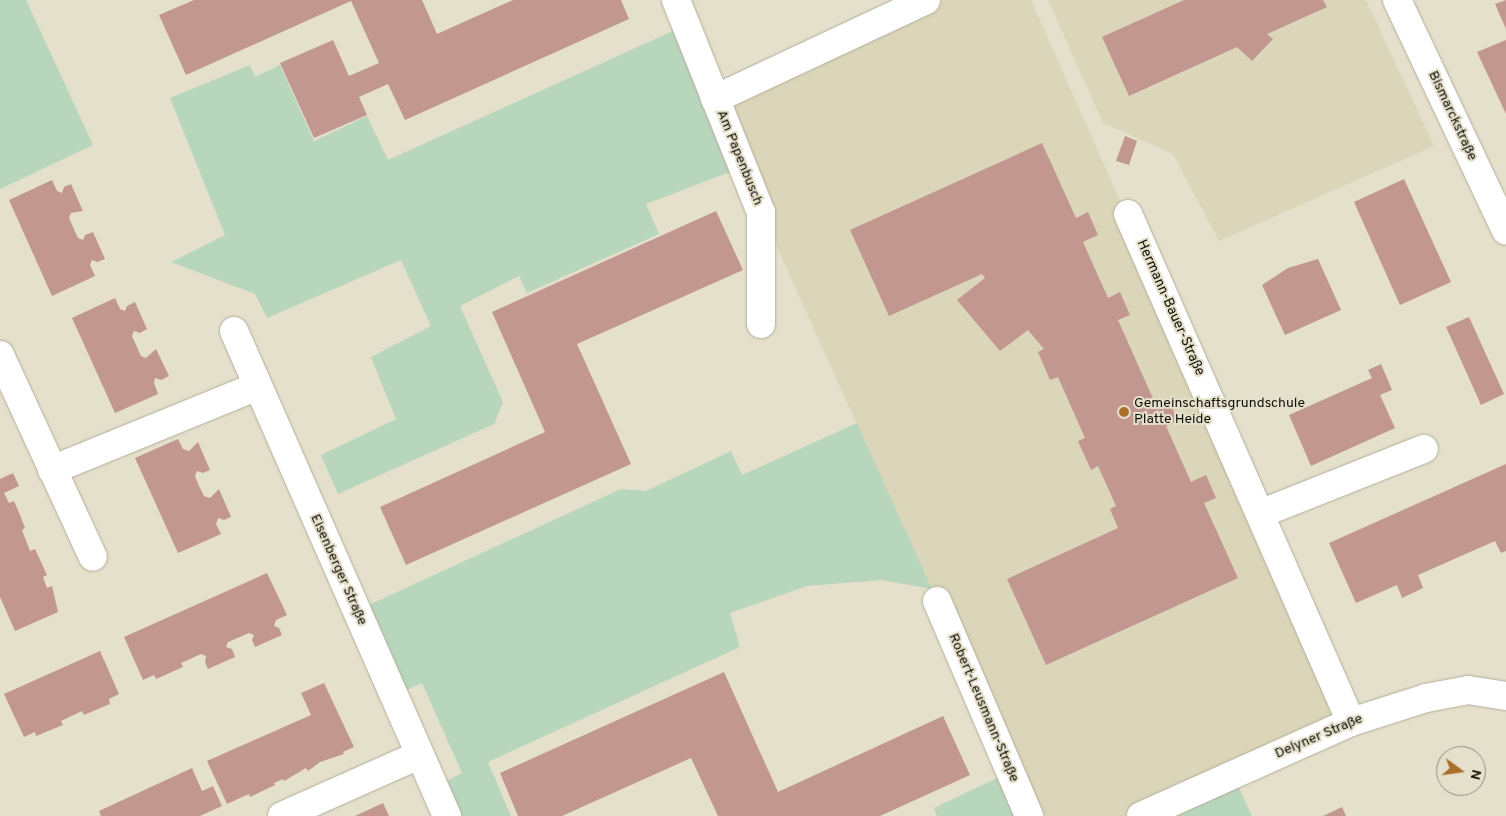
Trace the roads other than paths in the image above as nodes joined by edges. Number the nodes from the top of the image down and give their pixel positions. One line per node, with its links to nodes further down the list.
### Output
1 (676, 0): 4 (street, Am Papenbusch)
2 (926, 0): 4 (street)
3 (1397, 0): 6 (street, Bismarckstraße)
4 (716, 99): 7 (street, Am Papenbusch)
5 (1128, 214): 13 (street, Hermann-Bauer-Straße)
6 (1506, 231)
7 (762, 324)
8 (234, 331): 10 (street, Eisenberger Straße)
9 (0, 355): 12 (street)
10 (258, 386): 12 (street); 18 (street, Eisenberger Straße)
11 (1424, 449): 13 (street)
12 (52, 470): 14 (street)
13 (1262, 513): 17 (street, Hermann-Bauer-Straße)
14 (93, 557)
15 (937, 601): 21 (street, Robert-Leusmann-Straße)
16 (1506, 696): 17 (street, Delyner Straße)
17 (1352, 722): 22 (street, Delyner Straße)
18 (419, 755): 19 (street); 20 (street, Eisenberger Straße)
19 (282, 816)
20 (447, 816)
21 (1029, 816)
22 (1141, 816)

